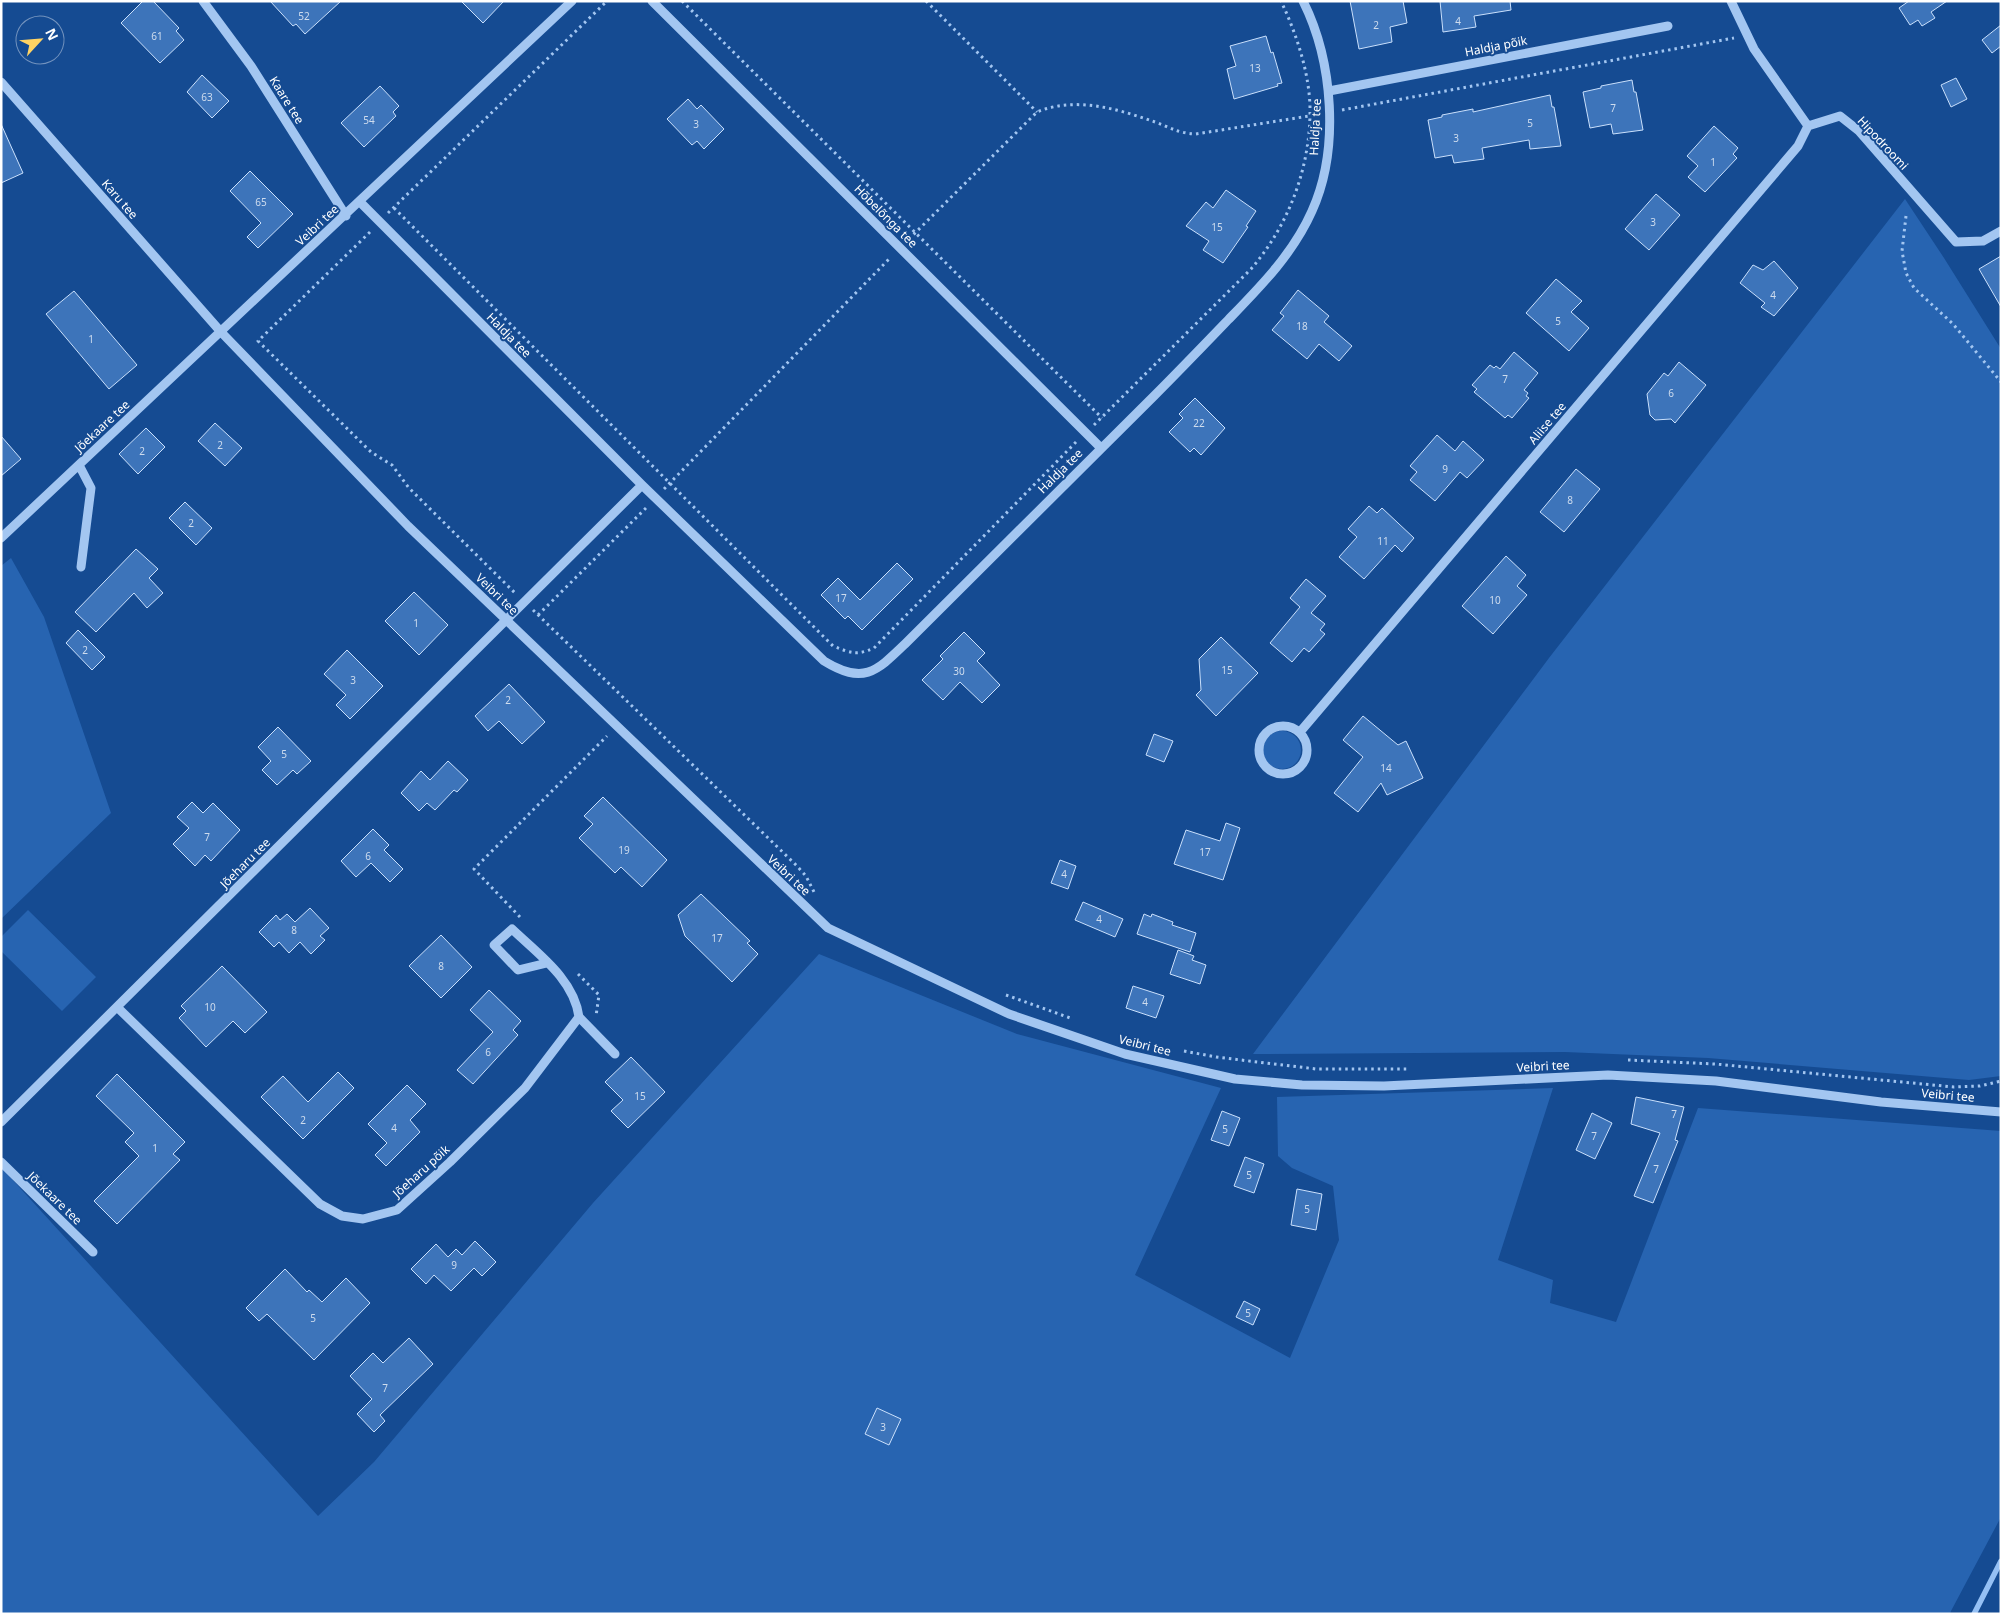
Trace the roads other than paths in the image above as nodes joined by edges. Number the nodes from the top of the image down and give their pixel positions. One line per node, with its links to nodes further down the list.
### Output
1 (203, 1): 11 (street, Kaare tee)
2 (572, 1): 10 (street, Veibri tee)
3 (652, 1): 14 (street, Hõbelõnga tee)
4 (1303, 1): 8 (street, Haldja tee)
5 (1731, 1): 9 (street)
6 (1668, 26): 8 (street, Haldja põik)
7 (3, 86): 13 (street, Karu tee)
8 (1329, 91): 14 (street, Haldja tee)
9 (1808, 126): 12 (street, Hipodroomi); 20 (street, Aliise tee)
10 (360, 202): 11 (street, Veibri tee); 16 (street, Haldja tee)
11 (346, 216): 13 (street, Veibri tee)
12 (2001, 231)
13 (221, 332): 15 (street, Jõekaare tee); 19 (street, Veibri tee)
14 (1102, 448): 16 (street, Haldja tee)
15 (79, 465): 17 (street, Jõekaare tee); 18 (street)
16 (642, 484): 19 (street)
17 (1, 538)
18 (81, 567)
19 (506, 620): 22 (street, Jõeharu tee); 25 (street, Veibri tee)
20 (1300, 732): 20 (street)
21 (547, 962): 21 (street); 23 (street)
22 (118, 1008): 23 (street, Jõeharu põik); 26 (street, Jõeharu tee)
23 (579, 1017): 24 (street)
24 (615, 1054)
25 (2001, 1112)
26 (1, 1122)
27 (1, 1162): 28 (street, Jõekaare tee)
28 (92, 1252)

